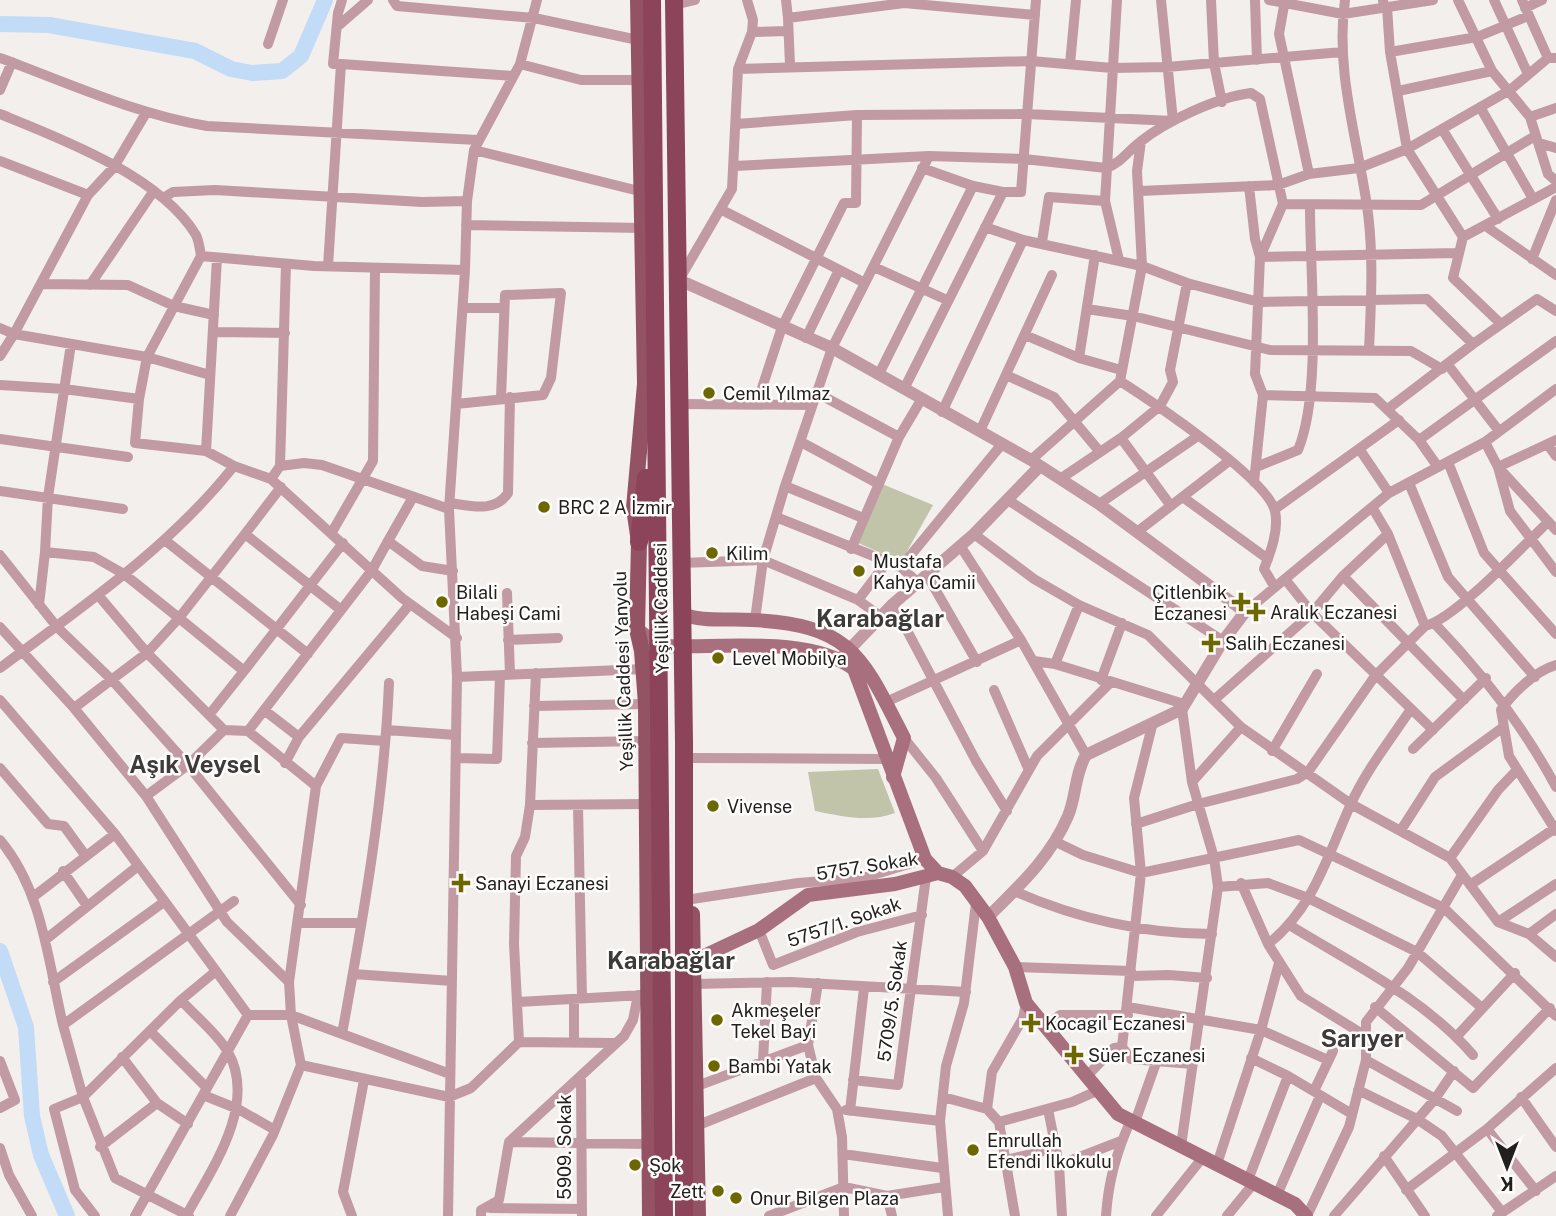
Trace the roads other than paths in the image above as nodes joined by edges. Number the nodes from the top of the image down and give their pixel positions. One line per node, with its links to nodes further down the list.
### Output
1 (283, 0): 41 (street)
2 (342, 0): 36 (street)
3 (369, 0): 36 (street)
4 (393, 0): 28 (street)
5 (537, 0): 33 (street)
6 (638, 0): 40 (main road, Yeşillik Caddesi Yanyolu)
7 (652, 0): 209 (highway, Yeşillik Caddesi)
8 (695, 0): 26 (street)
9 (747, 0): 38 (street)
10 (786, 0): 34 (street)
11 (1036, 0): 32 (street)
12 (1076, 0): 53 (street)
13 (1117, 0): 56 (street)
14 (1161, 0): 55 (street)
15 (1211, 0): 50 (street)
16 (1255, 0): 47 (street)
17 (1269, 0): 25 (street)
18 (1345, 0): 31 (street)
19 (1433, 0): 27 (street)
20 (1458, 0): 39 (street)
21 (1494, 0): 35 (street)
22 (1542, 0): 30 (street)
23 (904, 2): 24 (street); 29 (street)
24 (933, 2): 32 (street)
25 (1285, 2): 31 (street); 44 (street)
26 (674, 3): 144 (highway, Yeşillik Caddesi)
27 (1385, 3): 31 (street); 43 (street)
28 (445, 5): 33 (street)
29 (839, 5): 34 (street)
30 (1525, 8): 35 (street); 46 (street)
31 (1343, 14): 42 (street)
32 (1035, 15): 48 (street)
33 (534, 18): 40 (street); 52 (street)
34 (788, 18): 37 (street)
35 (1505, 25): 39 (street); 59 (street)
36 (338, 26): 51 (street)
37 (788, 31): 38 (street); 54 (street)
38 (752, 32): 57 (street)
39 (1477, 37): 43 (street); 58 (street)
40 (638, 40): 61 (main road, Yeşillik Caddesi Yanyolu)
41 (268, 44)
42 (1342, 52): 44 (street); 92 (street)
43 (1390, 52): 64 (street)
44 (1285, 57): 47 (street); 93 (street)
45 (0, 58): 49 (street)
46 (1552, 58): 59 (street)
47 (1257, 60): 50 (street)
48 (1031, 61): 53 (street); 54 (street); 70 (street)
49 (12, 62): 62 (street); 68 (street)
50 (1214, 63): 55 (street); 65 (street)
51 (341, 64): 60 (street); 77 (street)
52 (520, 64): 60 (street); 61 (street)
53 (1070, 64): 56 (street)
54 (790, 65): 57 (street)
55 (1167, 66): 56 (street); 74 (street)
56 (1112, 68): 73 (street)
57 (738, 69): 75 (street)
58 (1492, 71): 63 (street); 64 (street)
59 (1527, 72): 63 (street)
60 (513, 76): 80 (street)
61 (639, 80): 102 (main road, Yeşillik Caddesi Yanyolu)
62 (0, 90)
63 (1510, 90): 66 (street); 72 (street)
64 (1398, 91): 82 (street)
65 (1222, 102): 74 (street); 96 (street)
66 (1480, 107): 76 (street); 83 (street)
67 (1556, 107): 72 (street)
68 (146, 113): 77 (street); 89 (street)
69 (0, 114): 89 (street)
70 (1027, 114): 71 (street); 73 (street); 85 (street)
71 (857, 115): 75 (street); 87 (street)
72 (1530, 117): 78 (street)
73 (1111, 119): 74 (street); 91 (street)
74 (1173, 121): 79 (street)
75 (736, 124): 88 (street)
76 (1442, 129): 82 (street); 94 (street)
77 (337, 134): 80 (street); 106 (street)
78 (1537, 139): 81 (street); 83 (street); 95 (street)
79 (1141, 141): 91 (street); 101 (street)
80 (476, 145): 102 (street); 110 (street)
81 (1556, 148)
82 (1407, 149): 92 (street); 105 (street)
83 (1506, 152): 94 (street); 107 (street)
84 (929, 156): 85 (street); 87 (street); 90 (street)
85 (1024, 159): 91 (street); 103 (street)
86 (0, 161): 104 (street)
87 (856, 161): 88 (street); 130 (street)
88 (735, 166): 115 (street)
89 (114, 167): 100 (street); 104 (street)
90 (922, 168): 97 (street); 138 (street)
91 (1105, 168): 111 (street)
92 (1359, 168): 93 (street); 114 (street)
93 (1308, 174): 96 (street)
94 (1471, 175): 105 (street); 116 (street)
95 (1556, 181)
96 (1278, 185): 98 (street); 112 (street)
97 (973, 186): 103 (street); 149 (street)
98 (1249, 186): 101 (street); 131 (street)
99 (1556, 187): 107 (street)
100 (152, 191): 108 (street); 148 (street)
101 (1140, 191): 137 (street)
102 (643, 192): 121 (main road, Yeşillik Caddesi Yanyolu)
103 (1003, 192): 119 (street)
104 (88, 195): 147 (street)
105 (1435, 195): 114 (street); 122 (street)
106 (333, 197): 108 (street); 110 (street); 136 (street)
107 (1532, 197): 116 (street)
108 (163, 198): 129 (street)
109 (1556, 200): 117 (street)
110 (467, 201): 118 (street)
111 (1105, 201): 124 (street); 134 (street)
112 (1283, 204): 113 (street); 131 (street)
113 (1311, 207): 114 (street); 126 (street)
114 (1367, 207): 127 (street)
115 (722, 210): 130 (street); 144 (street)
116 (1498, 219): 120 (street)
117 (1553, 223): 133 (street)
118 (466, 225): 121 (street); 140 (street)
119 (985, 227): 123 (street); 150 (street)
120 (1487, 227): 122 (street); 133 (street)
121 (644, 228): 262 (main road, Yeşillik Caddesi Yanyolu)
122 (1463, 237): 125 (street)
123 (1023, 240): 124 (street); 202 (street)
124 (1042, 242): 128 (street)
125 (1457, 253): 127 (street); 161 (street)
126 (1310, 254): 127 (street); 131 (street); 151 (street)
127 (1371, 254): 153 (street)
128 (1095, 255): 134 (street); 157 (street)
129 (201, 256): 132 (street); 154 (street)
130 (816, 257): 141 (street); 162 (street)
131 (1261, 257): 152 (street)
132 (218, 258): 135 (street); 159 (street)
133 (1532, 258): 143 (street)
134 (1119, 260): 137 (street)
135 (286, 264): 136 (street); 166 (street)
136 (328, 266): 139 (street)
137 (1143, 266): 146 (street); 160 (street)
138 (874, 267): 145 (street); 149 (street)
139 (376, 268): 140 (street); 233 (street)
140 (465, 270): 156 (street)
141 (839, 270): 145 (street); 169 (street)
142 (1052, 275): 168 (street)
143 (1556, 275)
144 (679, 280): 162 (street); 198 (highway, Yeşillik Caddesi)
145 (864, 283): 174 (street)
146 (1187, 283): 152 (street); 164 (street)
147 (41, 284): 148 (street); 167 (street)
148 (90, 285): 154 (street)
149 (922, 288): 150 (street); 181 (street)
150 (947, 300): 188 (street)
151 (1311, 301): 152 (street); 153 (street); 175 (street)
152 (1259, 302): 173 (street)
153 (1371, 302): 172 (street); 176 (street)
154 (174, 306): 159 (street); 178 (street)
155 (502, 307): 156 (street); 191 (street); 191 (street)
156 (463, 308): 197 (street)
157 (1087, 309): 160 (street); 179 (street)
158 (1556, 311): 161 (street)
159 (214, 315): 165 (street)
160 (1133, 316): 164 (street); 184 (street)
161 (1501, 324): 172 (street)
162 (782, 327): 169 (street); 196 (street)
163 (0, 328): 167 (street)
164 (1178, 328): 173 (street); 200 (street)
165 (213, 332): 166 (street); 182 (street)
166 (285, 333): 227 (street)
167 (14, 334): 171 (street); 177 (street)
168 (1025, 335): 179 (street); 183 (street)
169 (806, 338): 174 (street)
170 (1556, 341): 194 (street)
171 (71, 344): 178 (street); 187 (street)
172 (1473, 344): 180 (street)
173 (1256, 345): 175 (street); 190 (street)
174 (832, 348): 181 (street); 189 (street)
175 (1311, 349): 176 (street); 192 (street)
176 (1368, 350): 180 (street)
177 (0, 356)
178 (147, 357): 182 (street); 193 (street)
179 (1079, 358): 184 (street)
180 (1445, 367): 194 (street); 201 (street)
181 (879, 374): 188 (street)
182 (210, 375): 219 (street)
183 (1006, 375): 204 (street); 205 (street)
184 (1120, 375): 200 (street); 204 (street)
185 (0, 385): 187 (street)
186 (1556, 388): 206 (street)
187 (64, 389): 193 (street); 217 (street)
188 (905, 389): 195 (street)
189 (817, 393): 199 (street); 208 (street)
190 (1263, 395): 192 (street); 228 (street)
191 (506, 397): 197 (street); 246 (street)
192 (1309, 397): 201 (street); 228 (street)
193 (139, 399): 219 (street)
194 (1476, 399): 206 (street); 212 (street)
195 (921, 400): 202 (street); 208 (street)
196 (757, 403): 198 (street); 199 (street)
197 (456, 404): 246 (street)
198 (680, 404): 271 (highway, Yeşillik Caddesi)
199 (812, 405): 213 (street)
200 (1160, 407): 207 (street); 210 (street)
201 (1389, 408): 203 (street)
202 (942, 412): 205 (street)
203 (1399, 420): 212 (street); 218 (street)
204 (1075, 421): 220 (street); 224 (street)
205 (979, 431): 216 (street)
206 (1499, 431): 214 (street)
207 (1198, 436): 223 (street); 230 (street)
208 (899, 437): 235 (street)
209 (655, 438): 262 (highway); 312 (highway, Yeşillik Caddesi)
210 (1121, 438): 220 (street); 230 (street)
211 (0, 439): 217 (street)
212 (1419, 440): 225 (street)
213 (801, 442): 235 (street); 237 (street)
214 (1485, 442): 225 (street); 229 (street)
215 (1552, 442): 221 (street); 229 (street)
216 (1002, 444): 224 (street); 272 (street)
217 (57, 448): 222 (street); 241 (street)
218 (1360, 450): 240 (street); 250 (street)
219 (206, 451): 226 (street)
220 (1100, 452): 232 (street)
221 (1556, 456)
222 (128, 457)
223 (1229, 461): 234 (street); 243 (street)
224 (1035, 463): 232 (street); 244 (street)
225 (1443, 464): 236 (street); 273 (street)
226 (234, 466): 231 (street); 260 (street)
227 (280, 466): 231 (street); 233 (street)
228 (1256, 467): 234 (street)
229 (1498, 467): 253 (street); 259 (street)
230 (1146, 473): 245 (street); 247 (street)
231 (271, 478): 238 (street)
232 (1060, 478): 245 (street)
233 (363, 481): 242 (street); 255 (street)
234 (1254, 482): 250 (street)
235 (879, 484): 252 (street)
236 (1409, 484): 240 (street); 287 (street)
237 (785, 486): 251 (street); 252 (street)
238 (281, 487): 255 (street); 256 (street)
239 (0, 491): 241 (street)
240 (1389, 493): 248 (street)
241 (48, 497): 249 (street); 266 (street)
242 (412, 497): 246 (street); 261 (street)
243 (1184, 498): 247 (street); 268 (street)
244 (1008, 500): 257 (street); 310 (street)
245 (1099, 504): 254 (street)
246 (450, 506): 275 (street)
247 (1171, 506): 254 (street)
248 (1372, 506): 258 (street); 281 (street)
249 (123, 509)
250 (1275, 509): 268 (street)
251 (776, 517): 265 (street); 269 (street)
252 (863, 519): 265 (street)
253 (1552, 526): 259 (street)
254 (1137, 532): 294 (street)
255 (332, 533): 263 (street)
256 (246, 534): 279 (street); 282 (street)
257 (974, 534): 264 (street); 291 (street)
258 (1388, 534): 278 (street); 300 (street)
259 (1529, 540): 273 (street); 276 (street)
260 (166, 541): 277 (street); 279 (street)
261 (388, 541): 274 (street); 275 (street)
262 (639, 542): 304 (main road, Yeşillik Caddesi Yanyolu)
263 (343, 543): 274 (street); 282 (street)
264 (961, 547): 280 (street); 309 (street)
265 (851, 549): 270 (street)
266 (45, 552): 277 (street); 290 (street)
267 (0, 555): 290 (street)
268 (1268, 559): 283 (street)
269 (763, 560): 271 (street); 286 (street); 298 (street)
270 (887, 562): 272 (street); 286 (street)
271 (681, 563): 293 (highway, Yeşillik Caddesi)
272 (901, 567): 280 (street)
273 (1498, 568): 287 (street); 305 (street)
274 (372, 570): 288 (street); 292 (street)
275 (453, 571): 306 (street)
276 (1556, 572)
277 (124, 574): 285 (street); 297 (street)
278 (1343, 576): 295 (street); 311 (street)
279 (212, 578): 297 (street); 303 (street)
280 (922, 578): 289 (street); 319 (street)
281 (1285, 579): 283 (street); 295 (street)
282 (311, 586): 292 (street); 303 (street)
283 (1274, 586): 294 (street)
284 (507, 593): 308 (street)
285 (98, 595): 302 (street); 315 (street)
286 (858, 600): 296 (street)
287 (1465, 600): 300 (street); 330 (street)
288 (410, 604): 306 (street); 360 (street)
289 (893, 604): 296 (street); 334 (street)
290 (39, 605): 302 (street)
291 (1079, 605): 299 (street); 320 (street)
292 (341, 610): 317 (street)
293 (685, 610): 298 (main road); 313 (highway, Yeşillik Caddesi)
294 (1245, 612): 310 (street)
295 (1312, 613): 328 (street); 340 (street)
296 (880, 616): 316 (street)
297 (179, 618): 315 (street); 324 (street)
298 (755, 620): 316 (main road)
299 (1122, 623): 335 (street); 337 (street)
300 (1430, 625): 311 (street); 332 (street)
301 (0, 627): 314 (street)
302 (57, 627): 314 (street); 333 (street)
303 (277, 629): 317 (street); 324 (street)
304 (637, 629): 312 (main road); 322 (main road, Yeşillik Caddesi Yanyolu)
305 (1556, 634)
306 (457, 638): 329 (street)
307 (558, 638): 308 (street)
308 (508, 640): 327 (street)
309 (1021, 640): 318 (street); 319 (street)
310 (1223, 641): 337 (street)
311 (1409, 644): 328 (street); 341 (street)
312 (658, 646): 313 (main road); 322 (highway, Yeşillik Caddesi)
313 (685, 647): 316 (main road); 331 (highway, Yeşillik Caddesi)
314 (22, 652): 321 (street); 347 (street)
315 (147, 653): 333 (street); 350 (street)
316 (845, 653): 342 (main road); 369 (main road)
317 (308, 654): 349 (street)
318 (1034, 661): 320 (street); 351 (street)
319 (977, 662): 334 (street)
320 (1055, 664): 335 (street)
321 (0, 668)
322 (651, 669): 325 (street); 331 (highway); 343 (main road, Yeşillik Caddesi Yanyolu); 566 (highway, Yeşillik Caddesi)
323 (1554, 669): 330 (street)
324 (244, 671): 350 (street)
325 (536, 673): 327 (street); 345 (street)
326 (1317, 674): 365 (street)
327 (505, 675): 329 (street); 367 (street)
328 (1375, 676): 348 (street); 375 (street)
329 (457, 677): 358 (street)
330 (1535, 677): 344 (street)
331 (686, 678): 368 (main road); 567 (highway, Yeşillik Caddesi)
332 (1486, 678): 341 (street); 344 (street)
333 (111, 679): 347 (street); 371 (street)
334 (935, 681): 342 (street); 386 (street)
335 (1106, 681): 346 (street); 351 (street)
336 (389, 683): 359 (street)
337 (1196, 683): 340 (street); 346 (street)
338 (994, 690): 373 (street)
339 (0, 700): 390 (street)
340 (1214, 700): 353 (street)
341 (1464, 700): 356 (street)
342 (886, 702): 361 (main road)
343 (646, 704): 345 (street); 362 (main road, Yeşillik Caddesi Yanyolu)
344 (1505, 705): 354 (street); 379 (street)
345 (534, 706): 363 (street)
346 (1183, 707): 352 (street); 377 (street)
347 (74, 708): 380 (street)
348 (1411, 709): 356 (street); 383 (street)
349 (264, 710): 357 (street); 360 (street)
350 (209, 715): 355 (street)
351 (1068, 726): 366 (street); 373 (street)
352 (1152, 726): 366 (street); 387 (street)
353 (1241, 727): 365 (street); 377 (street)
354 (1502, 728): 374 (street); 388 (street)
355 (224, 730): 357 (street); 371 (street)
356 (1433, 730): 364 (street)
357 (248, 731): 370 (street)
358 (456, 735): 359 (street); 367 (street)
359 (386, 736): 378 (street); 425 (street)
360 (299, 737): 370 (street)
361 (904, 738): 376 (main road); 393 (street)
362 (646, 741): 363 (street); 381 (main road, Yeşillik Caddesi Yanyolu)
363 (532, 743): 384 (street)
364 (1413, 749)
365 (1272, 751): 375 (street)
366 (1086, 755): 392 (street)
367 (456, 758): 445 (street)
368 (692, 758): 369 (street); 412 (main road)
369 (886, 760): 376 (main road)
370 (285, 763): 378 (street)
371 (188, 765): 380 (street); 416 (street)
372 (0, 768): 395 (street)
373 (1028, 768): 386 (street)
374 (1517, 770): 389 (street); 397 (street)
375 (1308, 772): 382 (street); 383 (street)
376 (893, 777): 398 (main road)
377 (1192, 782): 382 (street)
378 (316, 786): 416 (street)
379 (1556, 787)
380 (146, 796): 419 (street)
381 (647, 804): 385 (street); 456 (main road, Yeşillik Caddesi Yanyolu)
382 (1198, 804): 387 (street); 396 (street)
383 (1351, 804): 388 (street); 394 (street)
384 (530, 805): 385 (street); 459 (street)
385 (578, 805): 457 (street)
386 (1007, 811): 393 (street)
387 (1136, 824): 401 (street)
388 (1401, 830): 397 (street)
389 (1555, 830): 407 (street)
390 (115, 834): 395 (street); 399 (street)
391 (0, 840): 410 (street)
392 (1056, 842): 401 (street); 409 (street)
393 (983, 851): 403 (street)
394 (1332, 853): 396 (street); 411 (street); 418 (street)
395 (85, 855): 400 (street)
396 (1214, 858): 401 (street); 408 (street)
397 (1450, 858): 402 (street)
398 (925, 859): 403 (main road); 404 (street)
399 (138, 866): 414 (street); 417 (street)
400 (63, 871): 410 (street); 417 (street)
401 (1141, 873): 427 (street)
402 (1462, 875): 407 (street); 418 (street)
403 (939, 876): 404 (main road, 5757. Sokak); 415 (main road); 421 (street, 5709/5. Sokak)
404 (893, 878): 412 (street); 428 (main road, 5757. Sokak)
405 (1241, 883): 408 (street); 411 (street); 433 (street)
406 (1556, 884): 423 (street)
407 (1470, 885): 423 (street)
408 (1218, 887): 429 (street)
409 (1014, 891): 422 (street); 427 (street)
410 (33, 897): 432 (street)
411 (1308, 898): 426 (street); 434 (street)
412 (692, 899): 437 (main road)
413 (234, 901): 419 (street)
414 (164, 902): 431 (street); 446 (street)
415 (976, 903): 422 (main road); 455 (street)
416 (301, 905): 424 (street)
417 (88, 906): 432 (street)
418 (1444, 908): 434 (street); 441 (street)
419 (219, 911): 431 (street); 447 (street)
420 (1556, 914): 430 (street)
421 (922, 915): 436 (street, 5757/1. Sokak); 454 (street, 5709/5. Sokak)
422 (988, 917): 439 (main road)
423 (1498, 922): 430 (street)
424 (299, 923): 425 (street); 447 (street)
425 (361, 923): 442 (street)
426 (1291, 926): 433 (street); 453 (street)
427 (1134, 927): 429 (street); 443 (street)
428 (759, 930): 436 (street, 5757/1. Sokak); 437 (main road, 5757. Sokak)
429 (1212, 934): 444 (street)
430 (1529, 934): 435 (street)
431 (189, 935): 440 (street); 468 (street)
432 (45, 940): 446 (street)
433 (1268, 944): 438 (street)
434 (1418, 952): 453 (street); 462 (street)
435 (1556, 957)
436 (791, 958): 449 (street)
437 (693, 961): 451 (main road)
438 (1279, 963): 470 (street); 473 (street)
439 (1015, 967): 443 (street); 460 (main road)
440 (216, 971): 458 (street); 465 (street)
441 (1514, 973): 462 (street); 464 (street)
442 (353, 974): 445 (street); 472 (street)
443 (1131, 974): 444 (street); 463 (street)
444 (1207, 978): 467 (street)
445 (452, 981): 492 (street)
446 (53, 982): 468 (street)
447 (289, 982): 466 (street)
448 (767, 982): 449 (street); 451 (street); 487 (street)
449 (791, 982): 450 (street)
450 (818, 983): 452 (street); 478 (street)
451 (693, 984): 500 (main road)
452 (864, 988): 454 (street); 498 (street)
453 (1392, 988): 461 (street); 474 (street)
454 (911, 990): 455 (street); 498 (street, 5709/5. Sokak)
455 (966, 992): 507 (street)
456 (644, 995): 457 (street); 477 (street); 530 (main road, Yeşillik Caddesi Yanyolu)
457 (578, 999): 459 (street); 476 (street)
458 (181, 1000): 471 (street); 480 (street)
459 (518, 1002): 475 (street)
460 (1026, 1003): 469 (main road); 514 (street)
461 (1375, 1007): 473 (street); 490 (street)
462 (1482, 1008): 474 (street)
463 (1128, 1011): 467 (street); 469 (street); 479 (street)
464 (1553, 1012): 490 (street)
465 (248, 1015): 466 (street); 480 (street)
466 (291, 1015): 472 (street); 489 (street)
467 (1200, 1019): 470 (street); 488 (street)
468 (63, 1025): 505 (street)
469 (1045, 1026): 493 (main road)
470 (1261, 1030): 483 (street); 504 (street)
471 (150, 1031): 482 (street); 503 (street)
472 (342, 1034): 492 (street)
473 (1364, 1035): 485 (street)
474 (1457, 1036): 481 (street)
475 (519, 1042): 476 (street); 506 (street)
476 (575, 1043): 477 (street)
477 (614, 1043): 496 (street)
478 (808, 1045): 487 (street); 495 (street)
479 (1122, 1047): 484 (street); 493 (street)
480 (227, 1051): 503 (street); 512 (street)
481 (1473, 1055)
482 (122, 1057): 505 (street); 510 (street)
483 (1251, 1058): 494 (street); 541 (street)
484 (1157, 1060): 488 (street); 521 (street)
485 (1366, 1060): 502 (street); 509 (street)
486 (0, 1061): 511 (street)
487 (763, 1061): 500 (street)
488 (1193, 1064): 531 (street)
489 (301, 1065): 497 (street); 526 (street)
490 (1454, 1071): 509 (street)
491 (1552, 1071): 499 (street); 508 (street)
492 (450, 1074): 506 (street)
493 (1087, 1076): 501 (main road)
494 (1288, 1076): 504 (street); 546 (street)
495 (816, 1078): 513 (street); 524 (street)
496 (581, 1079): 527 (street, 5909. Sokak); 529 (street)
497 (364, 1080): 506 (street); 563 (street)
498 (853, 1080): 516 (street)
499 (1556, 1085)
500 (696, 1086): 524 (main road)
501 (1099, 1090): 515 (street); 521 (main road)
502 (1358, 1090): 518 (street); 519 (street)
503 (205, 1091): 512 (street); 523 (street)
504 (1317, 1094): 518 (street); 552 (street)
505 (83, 1097): 532 (street); 559 (street)
506 (449, 1097): 564 (street)
507 (943, 1097): 514 (street); 520 (street)
508 (1521, 1097): 525 (street); 533 (street)
509 (1435, 1099): 517 (street); 519 (street)
510 (157, 1103): 523 (street); 532 (street)
511 (0, 1108)
512 (238, 1109): 526 (street); 561 (street)
513 (837, 1109): 516 (street); 537 (street)
514 (987, 1109): 522 (street)
515 (1048, 1109): 522 (street); 535 (street)
516 (850, 1111): 520 (street)
517 (1457, 1111)
518 (1352, 1114): 556 (street)
519 (1417, 1119): 536 (street); 538 (street)
520 (940, 1121): 543 (street)
521 (1133, 1121): 528 (street); 531 (main road)
522 (999, 1122): 540 (street)
523 (188, 1124): 551 (street)
524 (696, 1126): 568 (main road)
525 (1488, 1129): 536 (street); 550 (street)
526 (275, 1130): 562 (street)
527 (583, 1141): 529 (street); 530 (street); 555 (street, 5909. Sokak)
528 (1121, 1141): 542 (street); 575 (street)
529 (509, 1142): 554 (street)
530 (650, 1144): 565 (main road, Yeşillik Caddesi Yanyolu)
531 (1181, 1146): 539 (main road)
532 (100, 1147): 551 (street)
533 (1556, 1147)
534 (0, 1148): 545 (street)
535 (1056, 1148): 540 (street); 542 (street)
536 (1455, 1152): 549 (street); 557 (street)
537 (843, 1154): 543 (street); 547 (street)
538 (1384, 1156): 549 (street); 578 (street)
539 (1203, 1157): 541 (main road); 576 (street)
540 (1006, 1160): 573 (street)
541 (1217, 1164): 546 (main road)
542 (1059, 1165): 574 (street)
543 (943, 1168): 548 (street)
544 (1556, 1176): 550 (street)
545 (5, 1177): 558 (street)
546 (1251, 1182): 552 (main road); 577 (street)
547 (844, 1187): 553 (street); 569 (street); 570 (street)
548 (944, 1187): 553 (street); 572 (street)
549 (1406, 1190): 579 (street)
550 (1536, 1191): 557 (street)
551 (148, 1195): 560 (street); 561 (street)
552 (1277, 1195): 556 (main road)
553 (887, 1196): 571 (street)
554 (486, 1212): 555 (street)
555 (582, 1212)
556 (1300, 1214)
557 (1499, 1214)
558 (32, 1216)
559 (94, 1216)
560 (135, 1216)
561 (187, 1216)
562 (230, 1216)
563 (352, 1216)
564 (448, 1216)
565 (650, 1216)
566 (664, 1216)
567 (684, 1216)
568 (698, 1216)
569 (769, 1216)
570 (844, 1216)
571 (892, 1216)
572 (948, 1216)
573 (1015, 1216)
574 (1062, 1216)
575 (1106, 1216)
576 (1156, 1216)
577 (1227, 1216)
578 (1334, 1216)
579 (1425, 1216)

